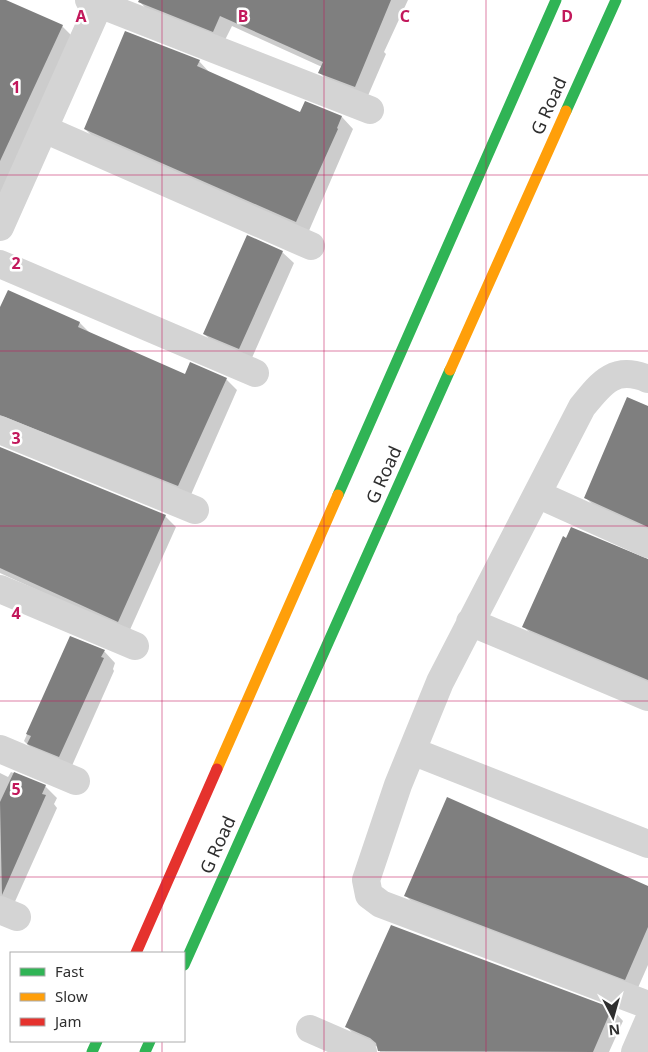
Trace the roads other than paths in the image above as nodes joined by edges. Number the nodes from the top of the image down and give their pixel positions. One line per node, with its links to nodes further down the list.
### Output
1 (556, 0): 23 (street, G Road)
2 (616, 0): 24 (street, G Road)
3 (96, 1): 4 (street); 5 (street)
4 (370, 110)
5 (44, 129): 6 (street); 7 (street)
6 (0, 227)
7 (311, 246)
8 (0, 264): 9 (street)
9 (255, 373)
10 (648, 378): 12 (street)
11 (0, 430): 13 (street)
12 (537, 494): 14 (street); 16 (street)
13 (195, 510)
14 (648, 544)
15 (0, 589): 17 (street)
16 (470, 622): 18 (street); 20 (street)
17 (135, 646)
18 (648, 697)
19 (0, 749): 21 (street)
20 (412, 751): 22 (street); 25 (street)
21 (76, 781)
22 (648, 844)
23 (136, 952)
24 (185, 963)
25 (648, 1005)
26 (648, 1022): 29 (street)
27 (310, 1029): 28 (street)
28 (363, 1052)
29 (635, 1052)

